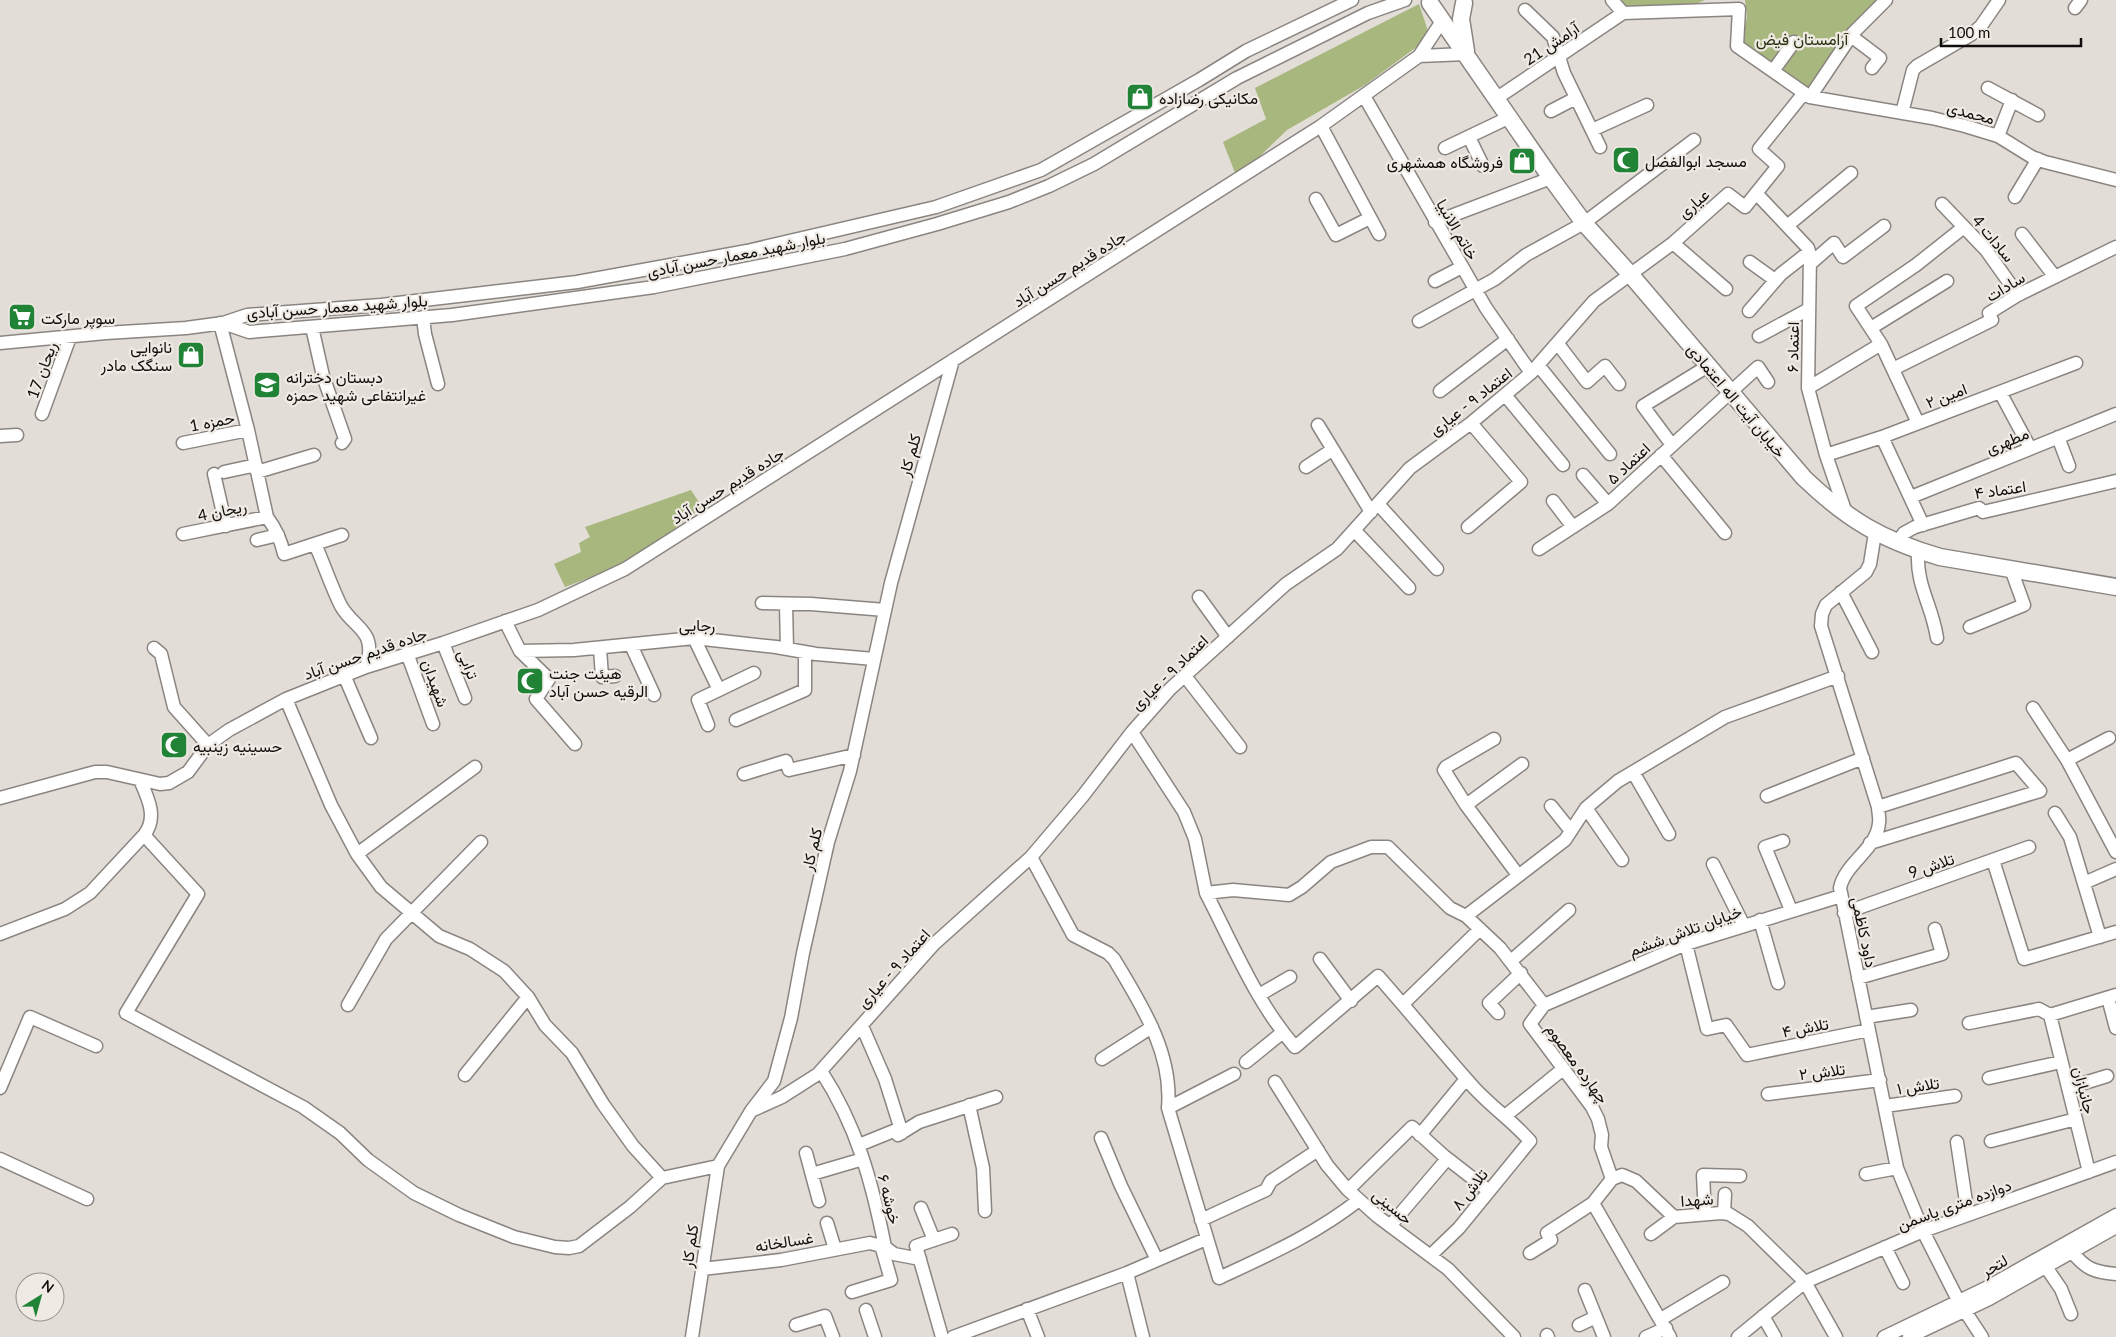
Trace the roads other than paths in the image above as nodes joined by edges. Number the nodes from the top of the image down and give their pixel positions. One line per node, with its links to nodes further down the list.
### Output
1 (1352, 0): 70 (street, بلوار شهید معمار حسن آبادی)
2 (1405, 0): 68 (street, بلوار شهید معمار حسن آبادی)
3 (1612, 0): 9 (street)
4 (1886, 0): 11 (street)
5 (1999, 0): 26 (street)
6 (1429, 1): 7 (main road); 10 (main road, خیابان آیت اله اعتمادی)
7 (1464, 2): 13 (main road)
8 (1525, 10): 15 (street)
9 (1623, 13): 15 (street, آرامش 21); 17 (street)
10 (1442, 21): 13 (main road, خیابان آیت اله اعتمادی); 14 (street, جاده قدیم حسن آباد)
11 (1851, 36): 16 (street); 19 (street)
12 (1794, 42): 17 (street)
13 (1466, 54): 14 (street); 21 (main road, خیابان آیت اله اعتمادی)
14 (1419, 56): 20 (street, جاده قدیم حسن آباد)
15 (1559, 57): 21 (street, آرامش 21); 22 (street)
16 (1872, 68)
17 (1773, 71): 19 (street)
18 (1988, 88): 23 (street)
19 (1807, 95): 26 (street, محمدی); 41 (street)
20 (1364, 96): 29 (street, جاده قدیم حسن آباد); 46 (street, خاتم الانبیا)
21 (1497, 98): 28 (main road, خیابان آیت اله اعتمادی)
22 (1576, 98): 25 (street); 30 (street)
23 (2012, 100): 27 (street); 31 (street)
24 (1647, 105): 30 (street)
25 (1551, 111)
26 (1902, 114): 31 (street, محمدی)
27 (2038, 115)
28 (1510, 118): 32 (street); 39 (main road, خیابان آیت اله اعتمادی)
29 (1321, 126): 45 (street); 79 (street, جاده قدیم حسن آباد)
30 (1592, 130): 34 (street)
31 (1998, 136): 36 (street, محمدی)
32 (1468, 137): 35 (street); 37 (street)
33 (1694, 140): 47 (street)
34 (1600, 147)
35 (1445, 148)
36 (2038, 159): 40 (street, محمدی); 42 (street)
37 (1483, 166)
38 (1850, 173): 48 (street)
39 (1551, 178): 46 (street); 47 (main road, خیابان آیت اله اعتمادی)
40 (2116, 180)
41 (1756, 193): 48 (street); 53 (street, عیاری)
42 (2015, 197)
43 (1316, 199): 45 (street)
44 (1942, 204): 50 (street, سادات 4)
45 (1370, 218): 51 (street)
46 (1435, 222): 57 (street, خاتم الانبیا)
47 (1584, 223): 58 (main road, خیابان آیت اله اعتمادی); 64 (street)
48 (1787, 226): 55 (street)
49 (1884, 226): 55 (street)
50 (1964, 227): 65 (street, سادات 4); 72 (street)
51 (1378, 234)
52 (2022, 234): 59 (street)
53 (1673, 243): 58 (street, اعتماد ۹ - عیاری); 63 (street)
54 (2116, 246): 59 (street, سادات)
55 (1810, 258): 60 (street); 66 (street, اعتماد ۶)
56 (1750, 262): 60 (street)
57 (1462, 267): 62 (street); 64 (street, خاتم الانبیا)
58 (1630, 274): 77 (street, اعتماد ۹ - عیاری); 81 (main road, خیابان آیت اله اعتمادی)
59 (2055, 277): 65 (street, سادات)
60 (1775, 280): 67 (street)
61 (1947, 280): 72 (street)
62 (1435, 281)
63 (1726, 289)
64 (1475, 290): 69 (street); 75 (street, خاتم الانبیا)
65 (2018, 295): 83 (street, سادات)
66 (1809, 309): 74 (street); 87 (street, اعتماد ۶)
67 (1749, 311)
68 (423, 317): 71 (street, بلوار شهید معمار حسن آبادی); 85 (street)
69 (1419, 321)
70 (221, 323): 71 (street, بلوار شهید معمار حسن آبادی); 73 (street); 97 (street)
71 (312, 327): 103 (street)
72 (1871, 328): 78 (street)
73 (70, 336): 76 (street); 92 (street, ریحان 17)
74 (1759, 336)
75 (1508, 339): 82 (street, خاتم الانبیا); 88 (street)
76 (0, 343)
77 (1558, 344): 82 (street, اعتماد ۹ - عیاری); 86 (street)
78 (1881, 344): 83 (street); 87 (street)
79 (953, 360): 146 (street, کلم کار); 147 (street, جاده قدیم حسن آباد)
80 (2076, 363): 89 (street, امین ۲)
81 (1708, 366): 90 (main road, خیابان آیت اله اعتمادی); 104 (street)
82 (1535, 369): 91 (street, اعتماد ۹ - عیاری); 107 (street, خاتم الانبیا)
83 (1893, 369): 95 (street)
84 (1768, 382): 90 (street, اعتماد ۵)
85 (438, 384)
86 (1619, 384)
87 (1808, 388): 108 (street, اعتماد ۶)
88 (1440, 391)
89 (2000, 392): 95 (street, امین ۲); 105 (street)
90 (1731, 393): 104 (street, اعتماد ۵); 121 (main road, خیابان آیت اله اعتمادی)
91 (1505, 395): 94 (street, اعتماد ۹ - عیاری); 111 (street)
92 (42, 414)
93 (2116, 415): 101 (street, مطهری)
94 (1471, 423): 120 (street, اعتماد ۹ - عیاری); 125 (street)
95 (1918, 423): 100 (street, امین ۲)
96 (1318, 425): 106 (street)
97 (248, 430): 102 (street, حمزه 1); 114 (street)
98 (17, 435): 99 (street)
99 (0, 436)
100 (1882, 437): 108 (street, امین ۲); 117 (street)
101 (2058, 437): 105 (street, مطهری); 113 (street)
102 (183, 443)
103 (342, 443)
104 (1672, 445): 110 (street, اعتماد ۵)
105 (2030, 448): 117 (street, مطهری)
106 (1332, 450): 112 (street); 120 (street)
107 (1610, 454)
108 (1826, 454): 121 (street, اعتماد ۶)
109 (314, 455): 114 (street)
110 (1661, 455): 119 (street, اعتماد ۵); 128 (street)
111 (1563, 465)
112 (1306, 466)
113 (2069, 466)
114 (256, 469): 122 (street); 123 (street)
115 (1583, 475): 119 (street)
116 (2116, 481): 124 (street, اعتماد ۴)
117 (1911, 497): 124 (street)
118 (1553, 501): 126 (street)
119 (1608, 504): 126 (street, اعتماد ۵)
120 (1374, 508): 127 (street, اعتماد ۹ - عیاری); 138 (street)
121 (1847, 516): 129 (main road, خیابان آیت اله اعتمادی)
122 (267, 517): 123 (street, ریحان 4); 131 (street)
123 (226, 526): 130 (street, ریحان 4)
124 (1923, 526): 134 (street, اعتماد ۴)
125 (1468, 527)
126 (1573, 527): 136 (street, اعتماد ۵)
127 (1355, 531): 141 (street); 149 (street, اعتماد ۹ - عیاری)
128 (1725, 533)
129 (1875, 533): 134 (main road, خیابان آیت اله اعتمادی); 142 (street, داود کاظمی)
130 (183, 534)
131 (278, 535): 133 (street); 135 (street)
132 (342, 535): 135 (street)
133 (257, 540)
134 (1897, 543): 137 (main road, خیابان آیت اله اعتمادی)
135 (315, 544): 156 (street)
136 (1539, 549)
137 (1918, 551): 139 (main road, خیابان آیت اله اعتمادی); 151 (street)
138 (1437, 569)
139 (2011, 569): 140 (main road, خیابان آیت اله اعتمادی); 148 (street)
140 (2116, 587)
141 (1409, 588)
142 (1841, 592): 160 (street); 169 (street, داود کاظمی)
143 (1199, 596): 149 (street)
144 (762, 603): 145 (street)
145 (786, 604): 146 (street); 157 (street)
146 (885, 610): 163 (street, کلم کار)
147 (505, 621): 152 (street, جاده قدیم حسن آباد); 158 (street)
148 (1970, 627)
149 (1228, 637): 168 (street, اعتماد ۹ - عیاری)
150 (694, 638): 153 (street, رجایی); 157 (street, رجایی); 170 (street)
151 (1937, 638)
152 (443, 643): 161 (street, جاده قدیم حسن آباد); 172 (street, ترابی)
153 (631, 645): 155 (street, رجایی); 171 (street)
154 (154, 648): 183 (street)
155 (600, 648): 158 (street, رجایی); 167 (street)
156 (370, 649): 162 (street); 164 (street)
157 (787, 649): 159 (street, رجایی)
158 (520, 651): 182 (street)
159 (805, 652): 163 (street, رجایی); 175 (street)
160 (1872, 652)
161 (407, 653): 162 (street, جاده قدیم حسن آباد); 176 (street, شهیدان)
162 (390, 659): 164 (street, جاده قدیم حسن آباد)
163 (874, 659): 185 (street, کلم کار)
164 (366, 667): 166 (street, جاده قدیم حسن آباد)
165 (754, 673): 170 (street)
166 (344, 675): 173 (street, جاده قدیم حسن آباد); 179 (street)
167 (616, 676)
168 (1185, 676): 178 (street, اعتماد ۹ - عیاری); 184 (street)
169 (1838, 676): 186 (street, داود کاظمی); 190 (street)
170 (718, 690): 177 (street)
171 (654, 695)
172 (465, 698)
173 (286, 699): 183 (street, جاده قدیم حسن آباد); 208 (street)
174 (2033, 708): 187 (street)
175 (736, 720)
176 (433, 724)
177 (708, 725)
178 (1132, 732): 209 (street, اعتماد ۹ - عیاری); 216 (street)
179 (371, 738)
180 (2109, 738): 187 (street)
181 (1494, 739): 195 (street)
182 (575, 744)
183 (208, 745): 192 (street, جاده قدیم حسن آباد)
184 (1240, 747)
185 (854, 755): 191 (street); 275 (street, کلم کار)
186 (1863, 758): 193 (street); 197 (street, داود کاظمی)
187 (2067, 760): 207 (street)
188 (1522, 764): 195 (street)
189 (475, 767): 208 (street)
190 (1633, 772): 198 (street); 201 (street)
191 (744, 774)
192 (140, 780): 194 (street, جاده قدیم حسن آباد); 202 (street)
193 (1767, 796)
194 (0, 798)
195 (1466, 804): 214 (street)
196 (1552, 806): 200 (street)
197 (1878, 807): 205 (street, داود کاظمی); 205 (street)
198 (1586, 808): 200 (street); 210 (street)
199 (2055, 813): 215 (street)
200 (1571, 831): 214 (street)
201 (1669, 834)
202 (144, 835): 228 (street); 296 (street)
203 (1783, 841): 219 (street)
204 (481, 842): 220 (street)
205 (1870, 843): 217 (street, داود کاظمی)
206 (2029, 847): 211 (street, تلاش 9)
207 (2116, 852)
208 (357, 854): 220 (street)
209 (1031, 857): 249 (street, اعتماد ۹ - عیاری); 250 (street)
210 (1622, 860)
211 (1993, 860): 221 (street, تلاش 9); 229 (street)
212 (1713, 864): 224 (street)
213 (2116, 869): 215 (street)
214 (1518, 875): 222 (street)
215 (2084, 883): 229 (street)
216 (1206, 893): 222 (street); 237 (street)
217 (1840, 896): 219 (street, خیابان تلاش ششم); 221 (street, داود کاظمی)
218 (1569, 910): 232 (street)
219 (1791, 910): 223 (street, خیابان تلاش ششم)
220 (411, 912): 239 (street); 242 (street)
221 (1844, 913): 235 (street, داود کاظمی)
222 (1466, 916): 225 (street)
223 (1760, 920): 224 (street, خیابان تلاش ششم); 236 (street)
224 (1744, 926): 230 (street, خیابان تلاش ششم)
225 (1480, 929): 232 (street); 241 (street)
226 (1935, 929): 235 (street)
227 (2116, 932): 229 (street)
228 (0, 934)
229 (2100, 937)
230 (1686, 944): 243 (street, خیابان تلاش ششم); 252 (street, تلاش ۴)
231 (1320, 959): 240 (street)
232 (1510, 961): 233 (street)
233 (1521, 974): 243 (street); 245 (street)
234 (1290, 977): 237 (street)
235 (1858, 978): 247 (street, داود کاظمی)
236 (1778, 984)
237 (1259, 995): 253 (street)
238 (2112, 996): 246 (street); 251 (street)
239 (528, 997): 261 (street); 296 (street)
240 (1351, 1001): 241 (street); 253 (street)
241 (1403, 1004): 264 (street)
242 (348, 1005)
243 (1544, 1005): 258 (street, چهارده معصوم)
244 (1910, 1010): 247 (street)
245 (1498, 1013)
246 (2050, 1015): 248 (street); 257 (street, جانبازان)
247 (1866, 1017): 252 (street, داود کاظمی)
248 (1969, 1023)
249 (862, 1026): 259 (street, اعتماد ۹ - عیاری); 278 (street)
250 (1152, 1027): 255 (street); 274 (street)
251 (2116, 1028)
252 (1869, 1030): 265 (street, داود کاظمی)
253 (1283, 1032): 256 (street)
254 (96, 1046): 267 (street)
255 (1102, 1059)
256 (1246, 1062)
257 (2061, 1062): 263 (street); 268 (street, جانبازان)
258 (1563, 1069): 276 (street); 297 (street, چهارده معصوم)
259 (821, 1071): 275 (street, اعتماد ۹ - عیاری); 283 (street, خوشه ۶)
260 (1234, 1074): 274 (street)
261 (465, 1076)
262 (2107, 1076): 268 (street)
263 (1989, 1078)
264 (1466, 1079): 276 (street); 279 (street)
265 (1880, 1080): 269 (street, تلاش ۲); 273 (street, داود کاظمی)
266 (1275, 1082): 284 (street, حسینی)
267 (0, 1088)
268 (2068, 1088): 277 (street, جانبازان)
269 (1768, 1094)
270 (1955, 1096): 273 (street, تلاش ۱)
271 (996, 1097): 272 (street)
272 (969, 1105): 278 (street); 306 (street)
273 (1885, 1106): 291 (street, داود کاظمی)
274 (1168, 1108): 312 (street)
275 (751, 1111): 290 (street, کلم کار)
276 (1505, 1116): 299 (street, تلاش ۸)
277 (2076, 1119): 281 (street); 292 (street, جانبازان)
278 (902, 1133): 283 (street)
279 (1420, 1135): 288 (street); 298 (street)
280 (1101, 1138): 328 (street)
281 (1991, 1140)
282 (1957, 1142): 309 (street)
283 (858, 1145): 287 (street, خوشه ۶)
284 (1318, 1150): 298 (street, حسینی); 312 (street)
285 (806, 1153): 293 (street)
286 (0, 1159): 301 (street)
287 (863, 1159): 293 (street); 321 (street, خوشه ۶)
288 (1447, 1159): 299 (street); 314 (street)
289 (2116, 1162): 292 (street, دوازده متری یاسمن)
290 (718, 1166): 296 (street); 330 (street, کلم کار)
291 (1897, 1168): 294 (street); 316 (street, داود کاظمی)
292 (2089, 1172): 309 (street, دوازده متری یاسمن)
293 (812, 1174): 303 (street)
294 (1866, 1174)
295 (1740, 1176): 308 (street)
296 (662, 1178)
297 (1612, 1179): 304 (street); 311 (street, شهدا)
298 (1348, 1190): 302 (street, حسینی)
299 (1489, 1191): 326 (street, تلاش ۸)
300 (1725, 1194): 307 (street)
301 (87, 1199)
302 (1360, 1200): 314 (street, حسینی); 319 (street)
303 (819, 1201)
304 (1593, 1203): 325 (street); 346 (street)
305 (921, 1208): 320 (street)
306 (985, 1210)
307 (1724, 1213): 308 (street, شهدا); 334 (street, شهدا)
308 (1705, 1214): 311 (street, شهدا)
309 (1968, 1215): 316 (street, دوازده متری یاسمن)
310 (2116, 1215): 338 (street, لتحر)
311 (1674, 1217): 318 (street)
312 (1201, 1220): 319 (street)
313 (827, 1223): 323 (street)
314 (1390, 1226): 326 (street, حسینی)
315 (2116, 1227): 324 (street, لتحر)
316 (1923, 1230): 322 (street, دوازده متری یاسمن); 338 (street, داود کاظمی)
317 (952, 1234): 320 (street)
318 (1651, 1234)
319 (1206, 1239): 328 (street)
320 (934, 1240): 327 (street)
321 (879, 1245): 323 (street, غسالخانه); 327 (street); 337 (street, خوشه ۶)
322 (1884, 1247): 334 (street, دوازده متری یاسمن); 335 (street)
323 (835, 1249): 330 (street, غسالخانه)
324 (2072, 1252): 329 (street, لتحر); 332 (street)
325 (1530, 1253)
326 (1431, 1255): 354 (street, حسینی)
327 (920, 1258): 350 (street)
328 (1157, 1260): 331 (street)
329 (2046, 1267): 338 (street, لتحر); 341 (street)
330 (702, 1269): 347 (street, کلم کار)
331 (1127, 1272): 340 (street); 353 (street)
332 (2116, 1274)
333 (1722, 1282): 346 (street)
334 (1805, 1282): 342 (street, دوازده متری یاسمن); 359 (street, شهدا)
335 (1903, 1282)
336 (1585, 1290): 343 (street)
337 (852, 1292)
338 (1962, 1306): 360 (street, لتحر); 361 (street, لتحر); 362 (street, داود کاظمی)
339 (866, 1310): 349 (street)
340 (1027, 1310): 351 (street); 352 (street)
341 (2072, 1314)
342 (1763, 1316): 357 (street, دوازده متری یاسمن); 358 (street)
343 (1596, 1317): 345 (street); 355 (street)
344 (796, 1325): 348 (street)
345 (1579, 1325)
346 (1666, 1328): 356 (street)
347 (692, 1337)
348 (833, 1337)
349 (874, 1337)
350 (942, 1337)
351 (952, 1337)
352 (1038, 1337)
353 (1144, 1337)
354 (1514, 1337)
355 (1604, 1337)
356 (1646, 1337)
357 (1738, 1337)
358 (1774, 1337)
359 (1836, 1337)
360 (1884, 1337)
361 (1909, 1337)
362 (1982, 1337)

